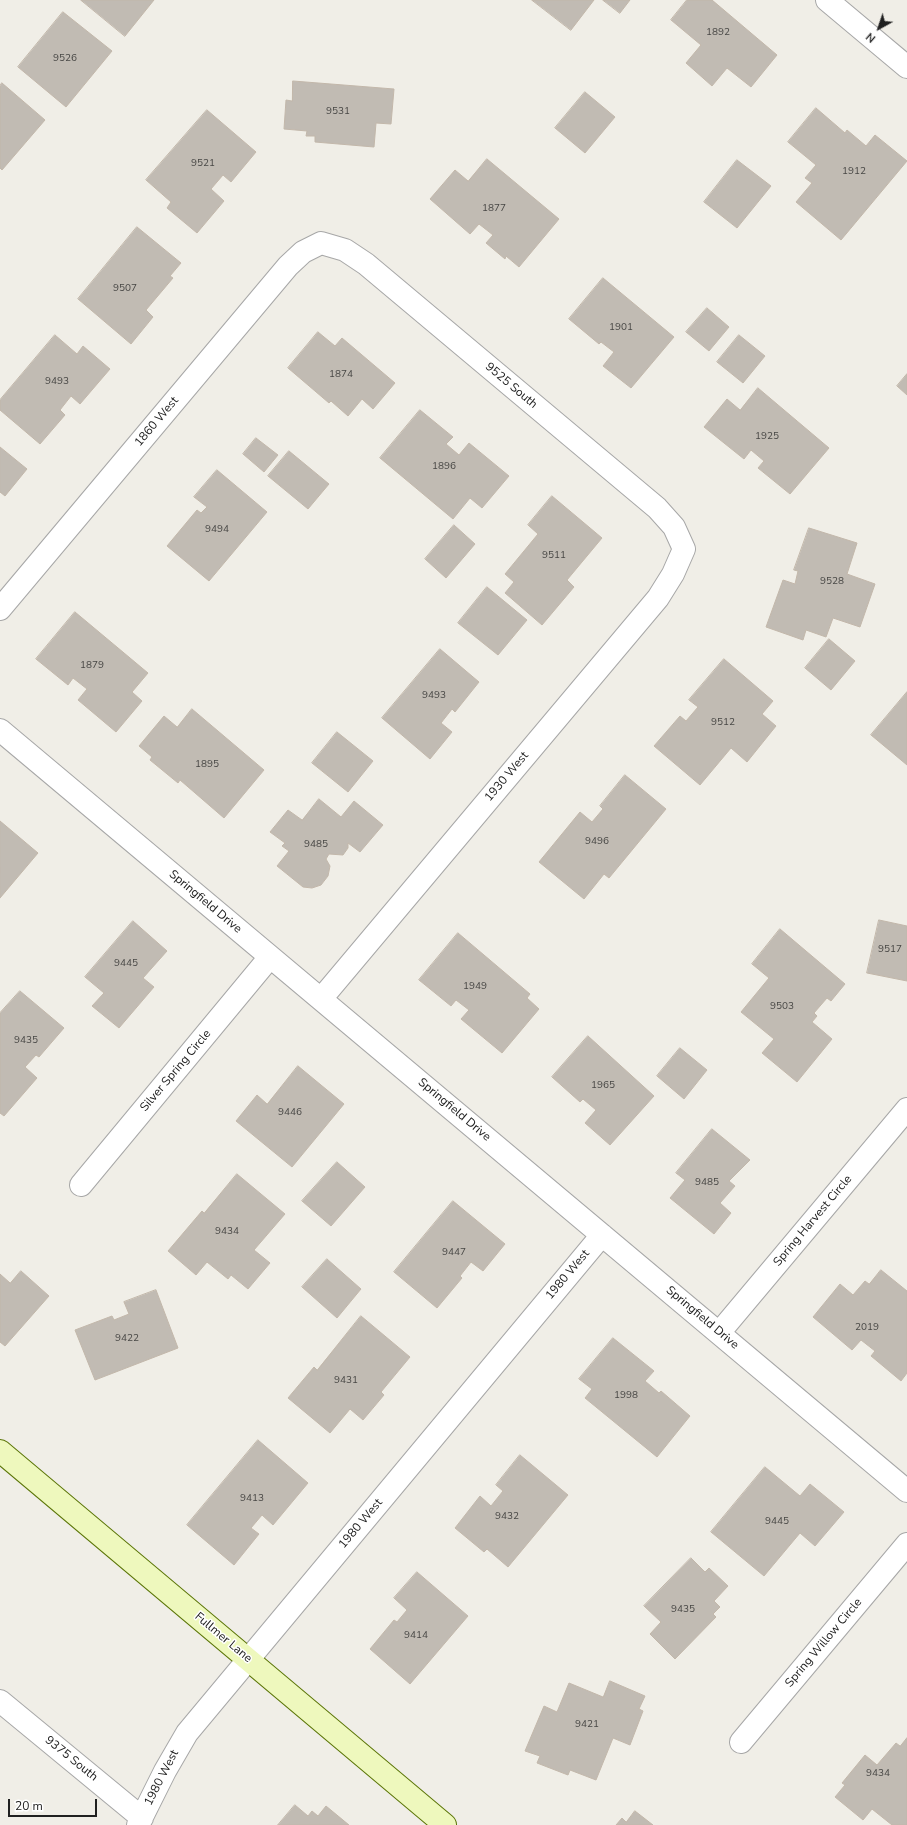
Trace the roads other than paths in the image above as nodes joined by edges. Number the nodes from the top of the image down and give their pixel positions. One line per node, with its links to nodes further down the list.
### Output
1 (827, 0): 2 (street)
2 (907, 68)
3 (321, 243): 4 (street, 9525 South); 5 (street, 1860 West)
4 (684, 549): 8 (street, 1930 West)
5 (0, 609)
6 (0, 730): 7 (street, Springfield Drive)
7 (270, 957): 8 (street, Springfield Drive); 10 (street, Silver Spring Circle)
8 (321, 999): 11 (street, Springfield Drive)
9 (907, 1109): 12 (street, Spring Harvest Circle)
10 (81, 1185)
11 (602, 1235): 12 (street, Springfield Drive); 16 (street, 1980 West)
12 (719, 1333): 14 (street, Springfield Drive)
13 (0, 1451): 16 (street, Fullmer Lane)
14 (907, 1491)
15 (907, 1544): 18 (street, Spring Willow Circle)
16 (248, 1659): 19 (street, 1980 West); 20 (street, Fullmer Lane)
17 (0, 1701): 19 (street, 9375 South)
18 (741, 1742)
19 (140, 1821)
20 (445, 1825)

